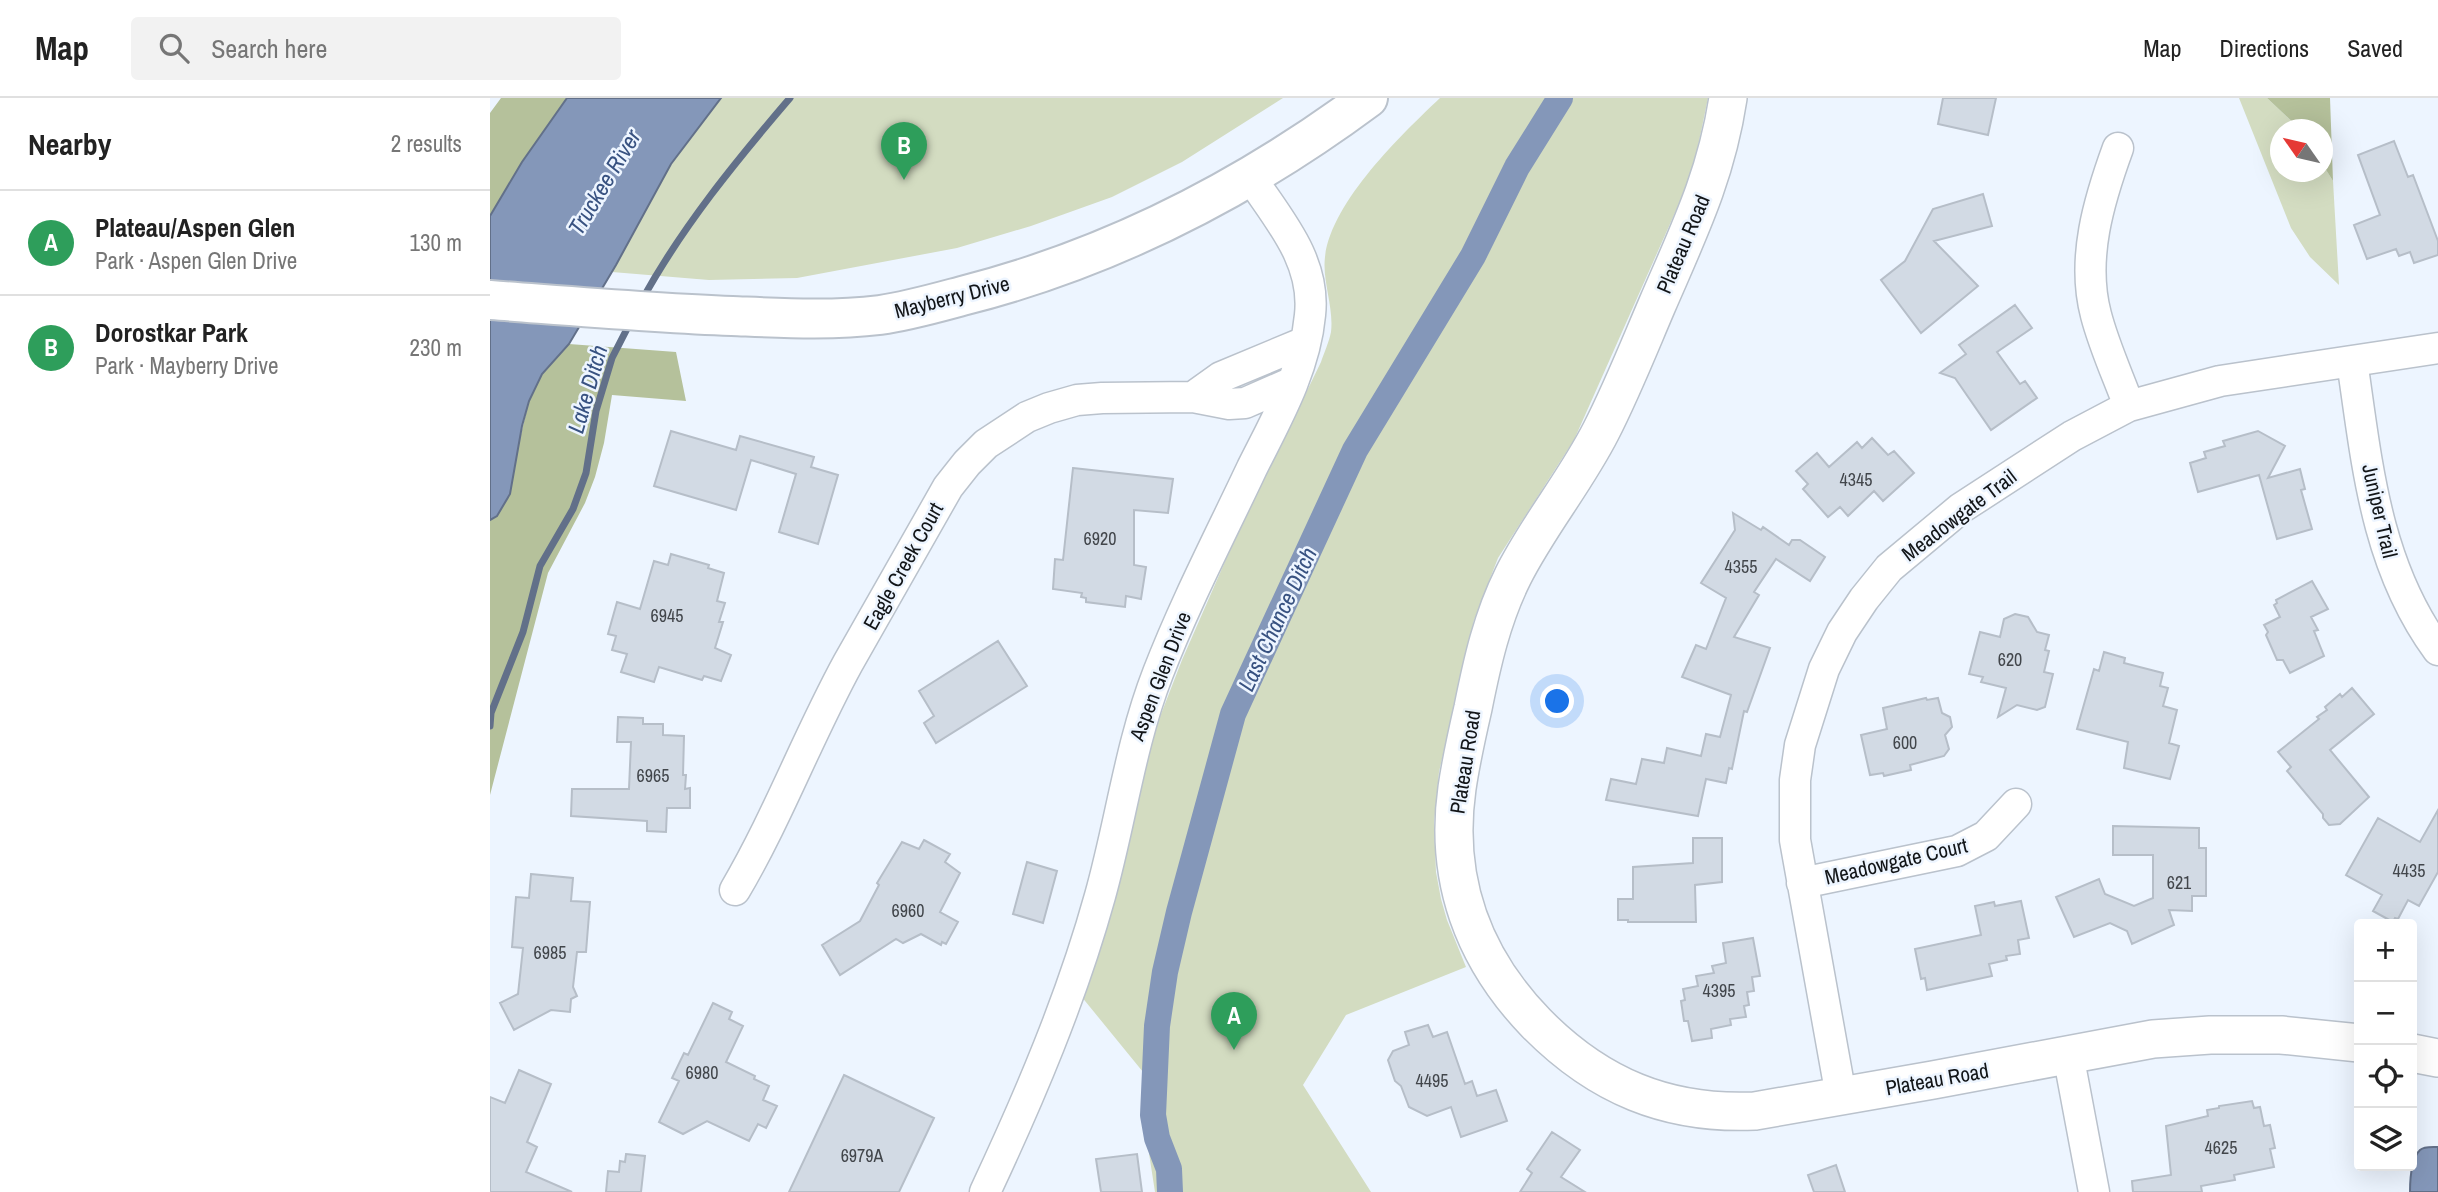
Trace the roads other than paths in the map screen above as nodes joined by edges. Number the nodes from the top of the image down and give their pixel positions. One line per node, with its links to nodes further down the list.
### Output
1 (1368, 98): 4 (main road, Mayberry Drive)
2 (1728, 98): 20 (street, Plateau Road)
3 (2118, 148): 11 (street)
4 (1251, 178): 5 (main road, Mayberry Drive); 6 (street, Aspen Glen Drive)
5 (490, 300)
6 (1305, 342): 9 (street, Aspen Glen Drive); 10 (street)
7 (2438, 348): 8 (street, Meadowgate Trail)
8 (2352, 361): 11 (street, Meadowgate Trail); 12 (street, Juniper Trail)
9 (1293, 382): 10 (street, Eagle Creek Court); 21 (street, Aspen Glen Drive)
10 (1193, 397): 15 (street, Eagle Creek Court)
11 (2129, 405): 14 (street, Meadowgate Trail)
12 (2438, 650)
13 (2016, 804): 14 (street, Meadowgate Court)
14 (1802, 883): 20 (street, Meadowgate Trail)
15 (735, 890)
16 (2354, 1042): 17 (street, Plateau Road)
17 (2067, 1054): 20 (street, Plateau Road); 22 (street)
18 (2417, 1054): 19 (street)
19 (2438, 1058)
20 (1841, 1096)
21 (985, 1192)
22 (2094, 1192)

